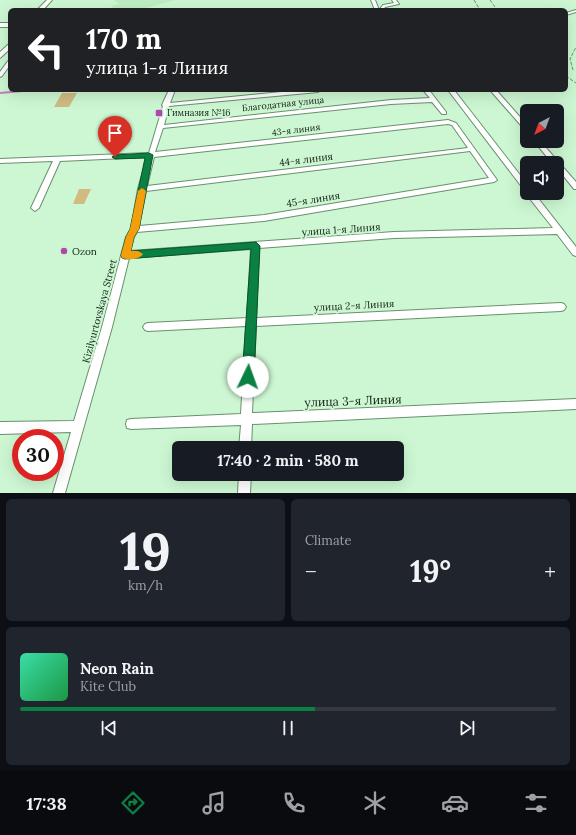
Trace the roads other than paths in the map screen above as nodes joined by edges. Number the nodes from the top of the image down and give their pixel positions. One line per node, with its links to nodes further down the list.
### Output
1 (51, 0): 3 (main road)
2 (394, 0): 4 (street)
3 (42, 8)
4 (382, 8)
5 (8, 42): 7 (main road)
6 (8, 47): 8 (main road)
7 (0, 52)
8 (0, 56)
9 (8, 64): 10 (street)
10 (0, 74)
11 (171, 92): 17 (street, Kizilyurtovskaya Street)
12 (298, 92): 17 (street)
13 (427, 92): 16 (street)
14 (453, 92): 28 (street)
15 (495, 92): 19 (street)
16 (433, 100): 18 (street); 20 (street, Благодатная улица)
17 (165, 105): 20 (street, Kizilyurtovskaya Street)
18 (444, 113)
19 (520, 121)
20 (159, 127): 23 (street, Kizilyurtovskaya Street)
21 (543, 148): 24 (street)
22 (472, 149): 23 (street, 43-я линия); 30 (street, 44-я линия); 33 (street, 45-я линия)
23 (149, 155): 25 (street, 43-я линия); 30 (street, Kizilyurtovskaya Street)
24 (549, 156)
25 (57, 160): 26 (street, 43-я линия); 32 (street)
26 (0, 161)
27 (564, 173): 29 (street)
28 (520, 180)
29 (576, 186)
30 (142, 189): 33 (street, Kizilyurtovskaya Street)
31 (535, 200): 34 (street)
32 (35, 208)
33 (135, 229): 37 (street, Kizilyurtovskaya Street)
34 (559, 231): 35 (street, улица 1-я Линия); 36 (street)
35 (256, 246): 37 (street, улица 1-я Линия); 39 (street)
36 (576, 253)
37 (125, 255): 44 (street, Kizilyurtovskaya Street)
38 (561, 307): 39 (street, улица 2-я Линия)
39 (251, 321): 40 (street, улица 2-я Линия); 42 (street)
40 (148, 327)
41 (576, 404): 42 (street, улица 3-я Линия)
42 (246, 418): 43 (street, улица 3-я Линия); 46 (street)
43 (131, 424)
44 (78, 426): 45 (street); 48 (street, Kizilyurtovskaya Street)
45 (0, 428)
46 (245, 441)
47 (245, 481): 49 (street)
48 (59, 493)
49 (244, 493)

